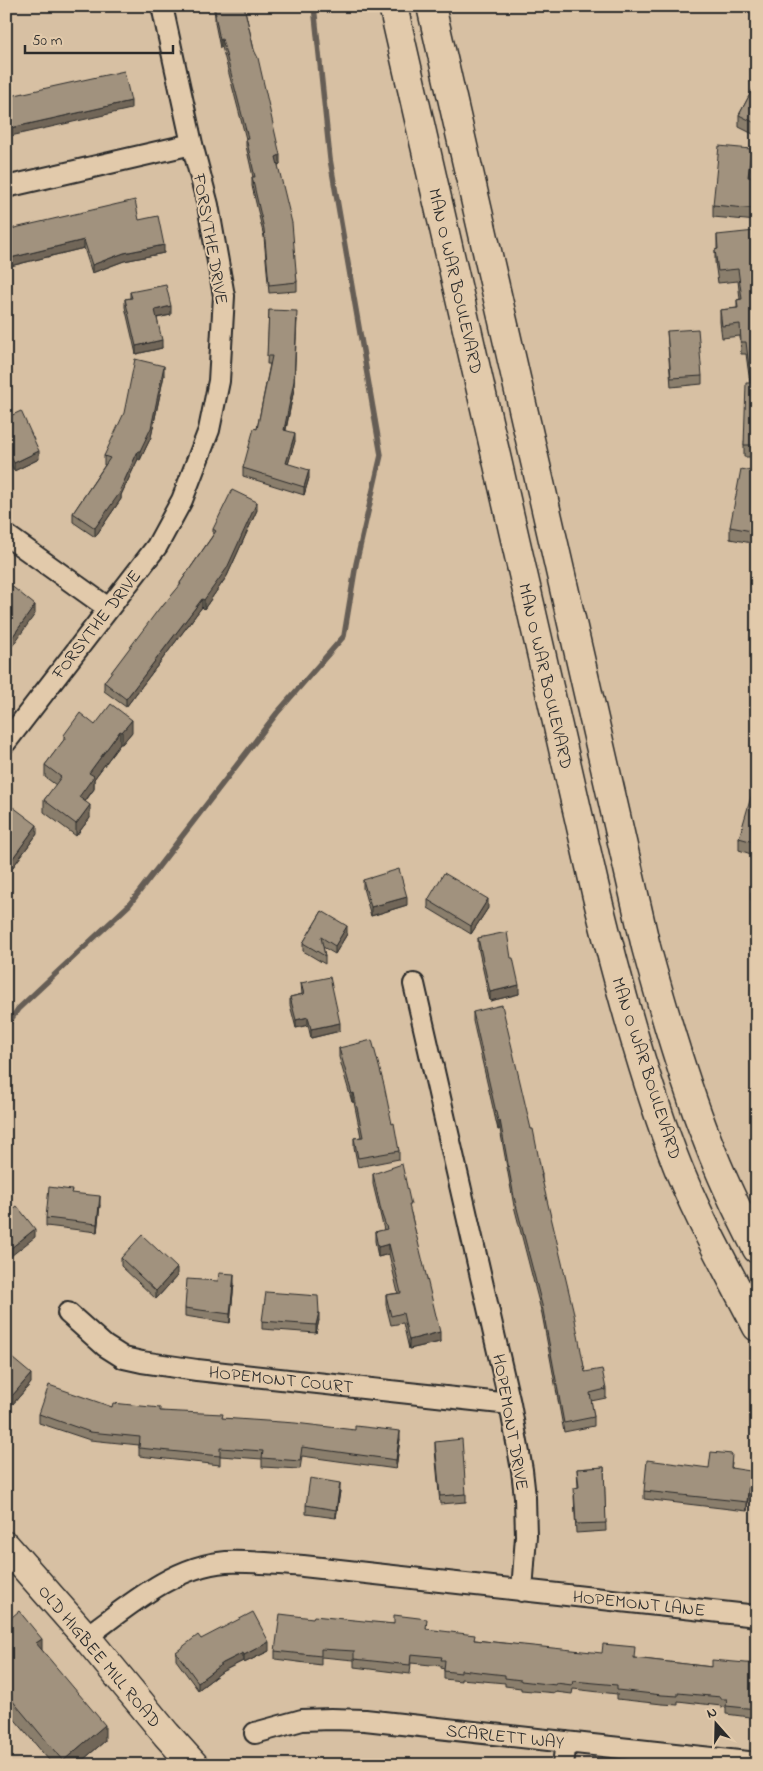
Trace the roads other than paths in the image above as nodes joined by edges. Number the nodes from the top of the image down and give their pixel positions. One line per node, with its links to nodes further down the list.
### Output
1 (162, 6): 4 (street, FORSYTHE DRIVE)
2 (393, 6): 12 (main road, MAN O WAR BOULEVARD)
3 (430, 6): 10 (main road, MAN O WAR BOULEVARD)
4 (192, 144): 5 (street); 7 (street, FORSYTHE DRIVE)
5 (6, 187)
6 (6, 535): 7 (street)
7 (108, 608): 8 (street, FORSYTHE DRIVE)
8 (6, 742)
9 (414, 984): 13 (street, HOPEMONT DRIVE)
10 (757, 1249)
11 (68, 1313): 13 (street, HOPEMONT COURT)
12 (757, 1327)
13 (510, 1404): 15 (street, HOPEMONT DRIVE)
14 (6, 1546): 17 (main road, OLD HIGBEE MILL ROAD)
15 (522, 1591): 16 (street, HOPEMONT LANE); 17 (street)
16 (757, 1616)
17 (86, 1637): 21 (main road, OLD HIGBEE MILL ROAD)
18 (255, 1733): 19 (street, SCARLETT WAY)
19 (566, 1742): 20 (street, SCARLETT WAY); 22 (street)
20 (757, 1763)
21 (194, 1765)
22 (563, 1765)

